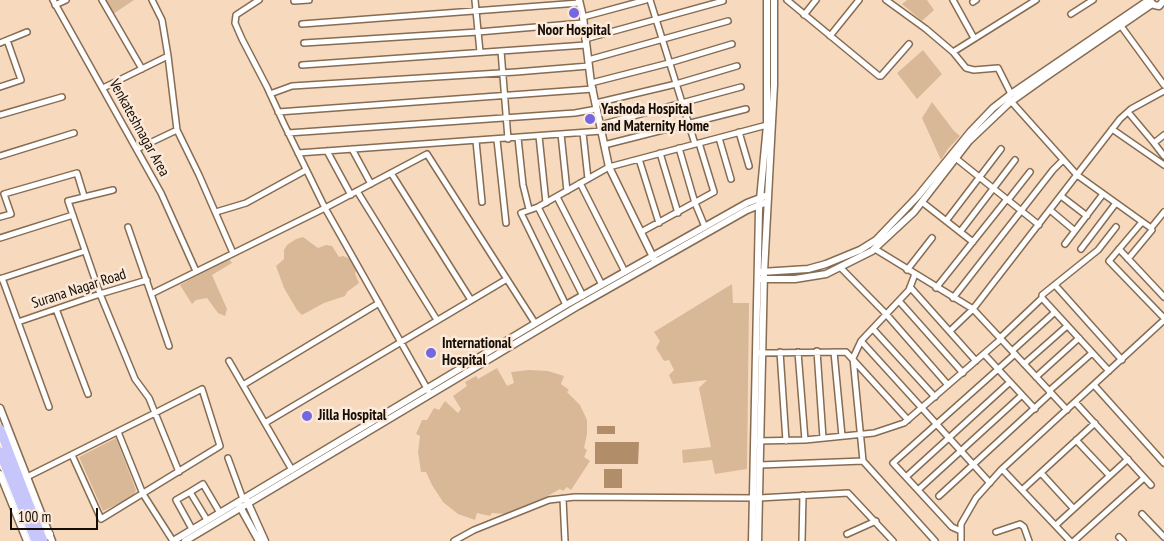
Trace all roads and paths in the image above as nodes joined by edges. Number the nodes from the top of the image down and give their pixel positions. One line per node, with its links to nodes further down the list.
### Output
1 (66, 0): 20 (street)
2 (102, 0): 51 (street)
3 (152, 0): 46 (street)
4 (259, 0): 60 (street)
5 (309, 0): 18 (street)
6 (475, 0): 23 (street)
7 (648, 0): 27 (street); 28 (street)
8 (767, 0): 72 (street)
9 (774, 0): 125 (street)
10 (787, 0): 26 (street)
11 (816, 0): 26 (street)
12 (859, 0): 34 (street)
13 (886, 0): 45 (street)
14 (953, 0): 35 (street)
15 (1036, 0): 35 (street)
16 (1093, 0): 25 (street)
17 (1164, 0): 22 (street)
18 (294, 1)
19 (722, 1): 28 (street)
20 (54, 2): 58 (street, Venkateshnagar Area)
21 (579, 2): 23 (street); 27 (street)
22 (1152, 3): 24 (street); 31 (street); 63 (street)
23 (476, 10): 30 (street); 33 (street)
24 (1164, 13)
25 (1071, 14)
26 (804, 15): 34 (street)
27 (583, 20): 33 (street); 38 (street)
28 (656, 20): 37 (street); 38 (street)
29 (728, 20): 37 (street)
30 (302, 24)
31 (1122, 26): 54 (street); 63 (street)
32 (26, 32): 36 (street)
33 (478, 32): 40 (street); 44 (street)
34 (830, 36): 42 (street)
35 (974, 38): 45 (street)
36 (7, 40): 39 (street); 56 (street)
37 (662, 40): 47 (street); 48 (street)
38 (586, 42): 43 (street); 47 (street)
39 (0, 43)
40 (304, 43)
41 (732, 44): 48 (street)
42 (909, 44)
43 (500, 51): 44 (street); 52 (street)
44 (480, 52): 49 (street)
45 (952, 52): 63 (street)
46 (168, 56): 51 (street); 75 (street)
47 (589, 63): 52 (street); 55 (street)
48 (670, 63): 53 (street); 55 (street)
49 (302, 65)
50 (737, 66): 53 (street)
51 (142, 69): 58 (street)
52 (502, 73): 60 (street); 61 (street)
53 (676, 84): 64 (street); 65 (street)
54 (1164, 85)
55 (592, 86): 61 (street); 65 (street)
56 (0, 87)
57 (741, 87): 64 (street)
58 (103, 88): 92 (street, Venkateshnagar Area)
59 (1164, 91): 68 (street)
60 (270, 94): 67 (street)
61 (504, 96): 67 (street); 70 (street)
62 (62, 97): 69 (street)
63 (1010, 97): 99 (street); 103 (street)
64 (682, 103): 71 (street); 73 (street)
65 (596, 106): 70 (street); 73 (street)
66 (746, 109): 71 (street)
67 (278, 112): 78 (street)
68 (1128, 112): 74 (street); 89 (street)
69 (0, 115)
70 (506, 117): 78 (street); 85 (street)
71 (689, 123): 88 (street); 90 (street)
72 (767, 125): 76 (street); 127 (street)
73 (601, 128): 79 (street); 90 (street)
74 (1112, 129): 104 (street); 110 (street)
75 (177, 130): 92 (street); 138 (street)
76 (739, 132): 84 (street); 105 (street)
77 (74, 133): 98 (street)
78 (288, 133): 96 (street)
79 (583, 133): 80 (street); 112 (street)
80 (561, 134): 81 (street); 119 (street)
81 (539, 136): 83 (street); 130 (street)
82 (1164, 136): 89 (street)
83 (518, 138): 85 (street); 135 (street)
84 (719, 138): 88 (street); 113 (street)
85 (508, 139): 86 (street)
86 (497, 140): 87 (street); 146 (street)
87 (476, 141): 93 (street); 128 (street)
88 (697, 143): 91 (street); 131 (street)
89 (1154, 143): 100 (street)
90 (604, 145): 106 (street)
91 (679, 148): 97 (street); 131 (street)
92 (137, 149): 169 (street, Venkateshnagar Area)
93 (352, 149): 95 (street); 115 (street)
94 (1001, 149): 111 (street)
95 (327, 151): 96 (street); 120 (street)
96 (298, 153): 107 (street)
97 (660, 153): 101 (street); 139 (street)
98 (0, 156)
99 (953, 156): 111 (street); 129 (street); 172 (street)
100 (1164, 156)
101 (639, 159): 106 (street); 147 (street)
102 (1015, 160): 116 (street)
103 (1063, 160): 110 (street); 137 (street)
104 (1164, 165)
105 (749, 166)
106 (609, 167): 112 (street); 154 (street)
107 (306, 170): 134 (street); 138 (street)
108 (1030, 172): 126 (street)
109 (391, 173): 115 (street); 174 (street); 186 (street)
110 (1077, 175): 121 (street); 123 (street)
111 (979, 177): 116 (street); 144 (street)
112 (588, 179): 114 (street)
113 (731, 179)
114 (580, 183): 119 (street); 170 (street)
115 (371, 184): 118 (street)
116 (994, 189): 126 (street); 155 (street)
117 (113, 190): 122 (street)
118 (357, 191): 120 (street); 195 (street)
119 (567, 191): 124 (street)
120 (351, 194): 134 (street)
121 (1103, 194): 132 (street); 142 (street)
122 (84, 196): 141 (street); 143 (street)
123 (1061, 196): 136 (street); 142 (street)
124 (557, 197): 130 (street); 176 (street)
125 (768, 198): 127 (street); 172 (street)
126 (1008, 200): 137 (street); 158 (street)
127 (759, 201): 150 (street); 166 (street); 172 (street)
128 (482, 202)
129 (922, 202): 144 (street); 160 (street)
130 (546, 203): 133 (street)
131 (695, 203): 139 (street); 150 (street)
132 (1116, 203): 145 (street); 161 (street)
133 (538, 207): 135 (street); 183 (street)
134 (325, 208): 164 (street); 188 (street)
135 (528, 209): 189 (street)
136 (1050, 210): 148 (street); 153 (street)
137 (1022, 211): 148 (street); 184 (street)
138 (216, 212): 164 (street)
139 (678, 212): 147 (street)
140 (1164, 212): 152 (street)
141 (73, 215): 156 (street); 163 (street)
142 (1086, 216): 153 (street)
143 (0, 217)
144 (946, 221): 155 (street)
145 (1142, 222): 152 (street); 162 (street)
146 (506, 223)
147 (659, 223): 154 (street)
148 (1039, 225): 191 (street)
149 (128, 226): 175 (street)
150 (705, 227): 166 (street)
151 (1116, 227): 177 (street)
152 (1151, 228): 165 (street)
153 (1075, 230): 159 (street)
154 (641, 232): 166 (street)
155 (960, 232): 158 (street)
156 (0, 238)
157 (932, 238): 168 (street)
158 (973, 242): 179 (street)
159 (1065, 244)
160 (875, 249): 167 (street); 168 (street)
161 (1081, 249)
162 (1119, 249): 165 (street); 194 (street)
163 (85, 251): 173 (street); 180 (street)
164 (233, 254): 169 (street)
165 (1128, 259): 182 (street)
166 (654, 260): 170 (street); 227 (street)
167 (840, 267): 172 (street); 193 (street)
168 (907, 270): 171 (street)
169 (196, 271): 181 (street)
170 (625, 272): 176 (street)
171 (914, 274): 178 (street); 179 (street)
172 (760, 275): 210 (street)
173 (1, 278): 196 (street)
174 (506, 279): 186 (street); 197 (street)
175 (147, 280): 180 (street, Surana Nagar Road); 181 (street)
176 (602, 285): 183 (street)
177 (1055, 285): 185 (street); 215 (street)
178 (910, 287): 187 (street); 200 (street)
179 (936, 288): 184 (street)
180 (100, 294): 190 (street, Surana Nagar Road); 238 (street)
181 (151, 294): 205 (street)
182 (1163, 295)
183 (583, 296): 189 (street)
184 (953, 298): 191 (street)
185 (1042, 298): 192 (street); 201 (street)
186 (472, 300): 195 (street)
187 (899, 301): 193 (street); 221 (street)
188 (379, 303): 203 (street); 225 (street)
189 (566, 305): 197 (street)
190 (56, 309): 196 (street, Surana Nagar Road); 229 (street)
191 (973, 309): 200 (street); 201 (street)
192 (1055, 312): 198 (street); 211 (street)
193 (886, 314): 199 (street); 226 (street)
194 (1164, 319): 215 (street)
195 (437, 320): 203 (street)
196 (18, 322): 233 (street)
197 (535, 324): 227 (street)
198 (1067, 326): 202 (street); 218 (street)
199 (873, 329): 204 (street); 231 (street)
200 (950, 332): 217 (street)
201 (1000, 338): 211 (street); 213 (street)
202 (1079, 338): 212 (street); 222 (street)
203 (401, 342): 227 (street); 240 (street)
204 (862, 342): 214 (street); 235 (street)
205 (169, 346)
206 (817, 351): 208 (street); 209 (street); 247 (street)
207 (780, 352): 208 (street); 210 (street); 252 (street)
208 (798, 352): 249 (street)
209 (834, 352): 214 (street); 246 (street)
210 (759, 353): 251 (street)
211 (1014, 353): 218 (street); 219 (street)
212 (1092, 353): 220 (street); 228 (street)
213 (984, 354): 217 (street); 219 (street)
214 (853, 358): 239 (street); 245 (street)
215 (1122, 360): 220 (street)
216 (229, 361): 225 (street)
217 (976, 361): 221 (street)
218 (1024, 364): 222 (street)
219 (998, 369): 223 (street); 242 (street)
220 (1109, 372): 224 (street)
221 (963, 373): 226 (street)
222 (1036, 377): 228 (street)
223 (1010, 382): 230 (street); 248 (street)
224 (1094, 384): 232 (street); 259 (street)
225 (243, 385): 240 (street)
226 (948, 385): 231 (street)
227 (428, 391): 263 (street); 281 (street)
228 (1050, 392): 236 (street); 237 (street)
229 (88, 394)
230 (1022, 395): 236 (street); 253 (street)
231 (935, 397): 235 (street)
232 (1075, 402): 237 (street); 241 (street)
233 (49, 407)
234 (0, 408): 269 (street)
235 (922, 408): 239 (street); 242 (street)
236 (1034, 409): 261 (street)
237 (1067, 410): 262 (street)
238 (155, 413): 244 (street); 264 (street); 264 (street)
239 (908, 420): 245 (street)
240 (265, 423): 263 (street)
241 (1095, 423): 250 (street); 257 (street)
242 (937, 425): 248 (street); 268 (street)
243 (0, 429): 293 (highway, bridge)
244 (118, 432): 255 (street); 276 (street)
245 (859, 435): 246 (street); 258 (street)
246 (842, 436): 247 (street)
247 (823, 438): 249 (street)
248 (948, 438): 253 (street); 268 (street)
249 (805, 440): 252 (street)
250 (1076, 440): 265 (street); 267 (street)
251 (757, 441): 252 (street); 260 (street); 279 (street)
252 (786, 441)
253 (961, 451): 261 (street); 273 (street)
254 (0, 452): 295 (highway, bridge)
255 (72, 455): 269 (street); 276 (street)
256 (228, 458): 281 (street)
257 (1128, 459): 267 (street); 270 (street)
258 (863, 461): 260 (street); 306 (street)
259 (1164, 463)
260 (760, 465): 279 (street)
261 (973, 465): 271 (street); 278 (street)
262 (1002, 469): 271 (street); 274 (street)
263 (292, 470): 281 (street)
264 (179, 472): 276 (street)
265 (1041, 473): 274 (street); 282 (street)
266 (0, 474): 294 (street)
267 (1109, 476): 282 (street)
268 (906, 477): 273 (street)
269 (27, 478): 293 (street)
270 (1144, 478): 272 (street); 309 (street)
271 (990, 483): 289 (street)
272 (1151, 485)
273 (918, 490): 289 (street)
274 (1022, 490): 287 (street)
275 (190, 492): 283 (street); 285 (street); 288 (street)
276 (143, 494): 296 (street)
277 (803, 495): 279 (street); 286 (street); 304 (street)
278 (939, 496)
279 (756, 498): 280 (street); 302 (street); 303 (street)
280 (563, 499): 300 (street); 301 (street)
281 (243, 502): 283 (street); 297 (street); 298 (street); 299 (street)
282 (1073, 508): 287 (street)
283 (220, 513): 285 (street)
284 (1142, 514): 292 (street)
285 (208, 520): 288 (street)
286 (876, 521): 291 (street); 305 (street)
287 (1056, 526): 309 (street)
288 (192, 529): 296 (street)
289 (961, 530): 307 (street)
290 (996, 532): 308 (street)
291 (847, 534)
292 (1164, 537)
293 (48, 539): 295 (main road)
294 (27, 541)
295 (34, 541)
296 (173, 541)
297 (185, 541)
298 (259, 541)
299 (265, 541)
300 (454, 541)
301 (565, 541)
302 (752, 541)
303 (758, 541)
304 (802, 541)
305 (893, 541)
306 (935, 541)
307 (961, 541)
308 (1029, 541)
309 (1072, 541)

